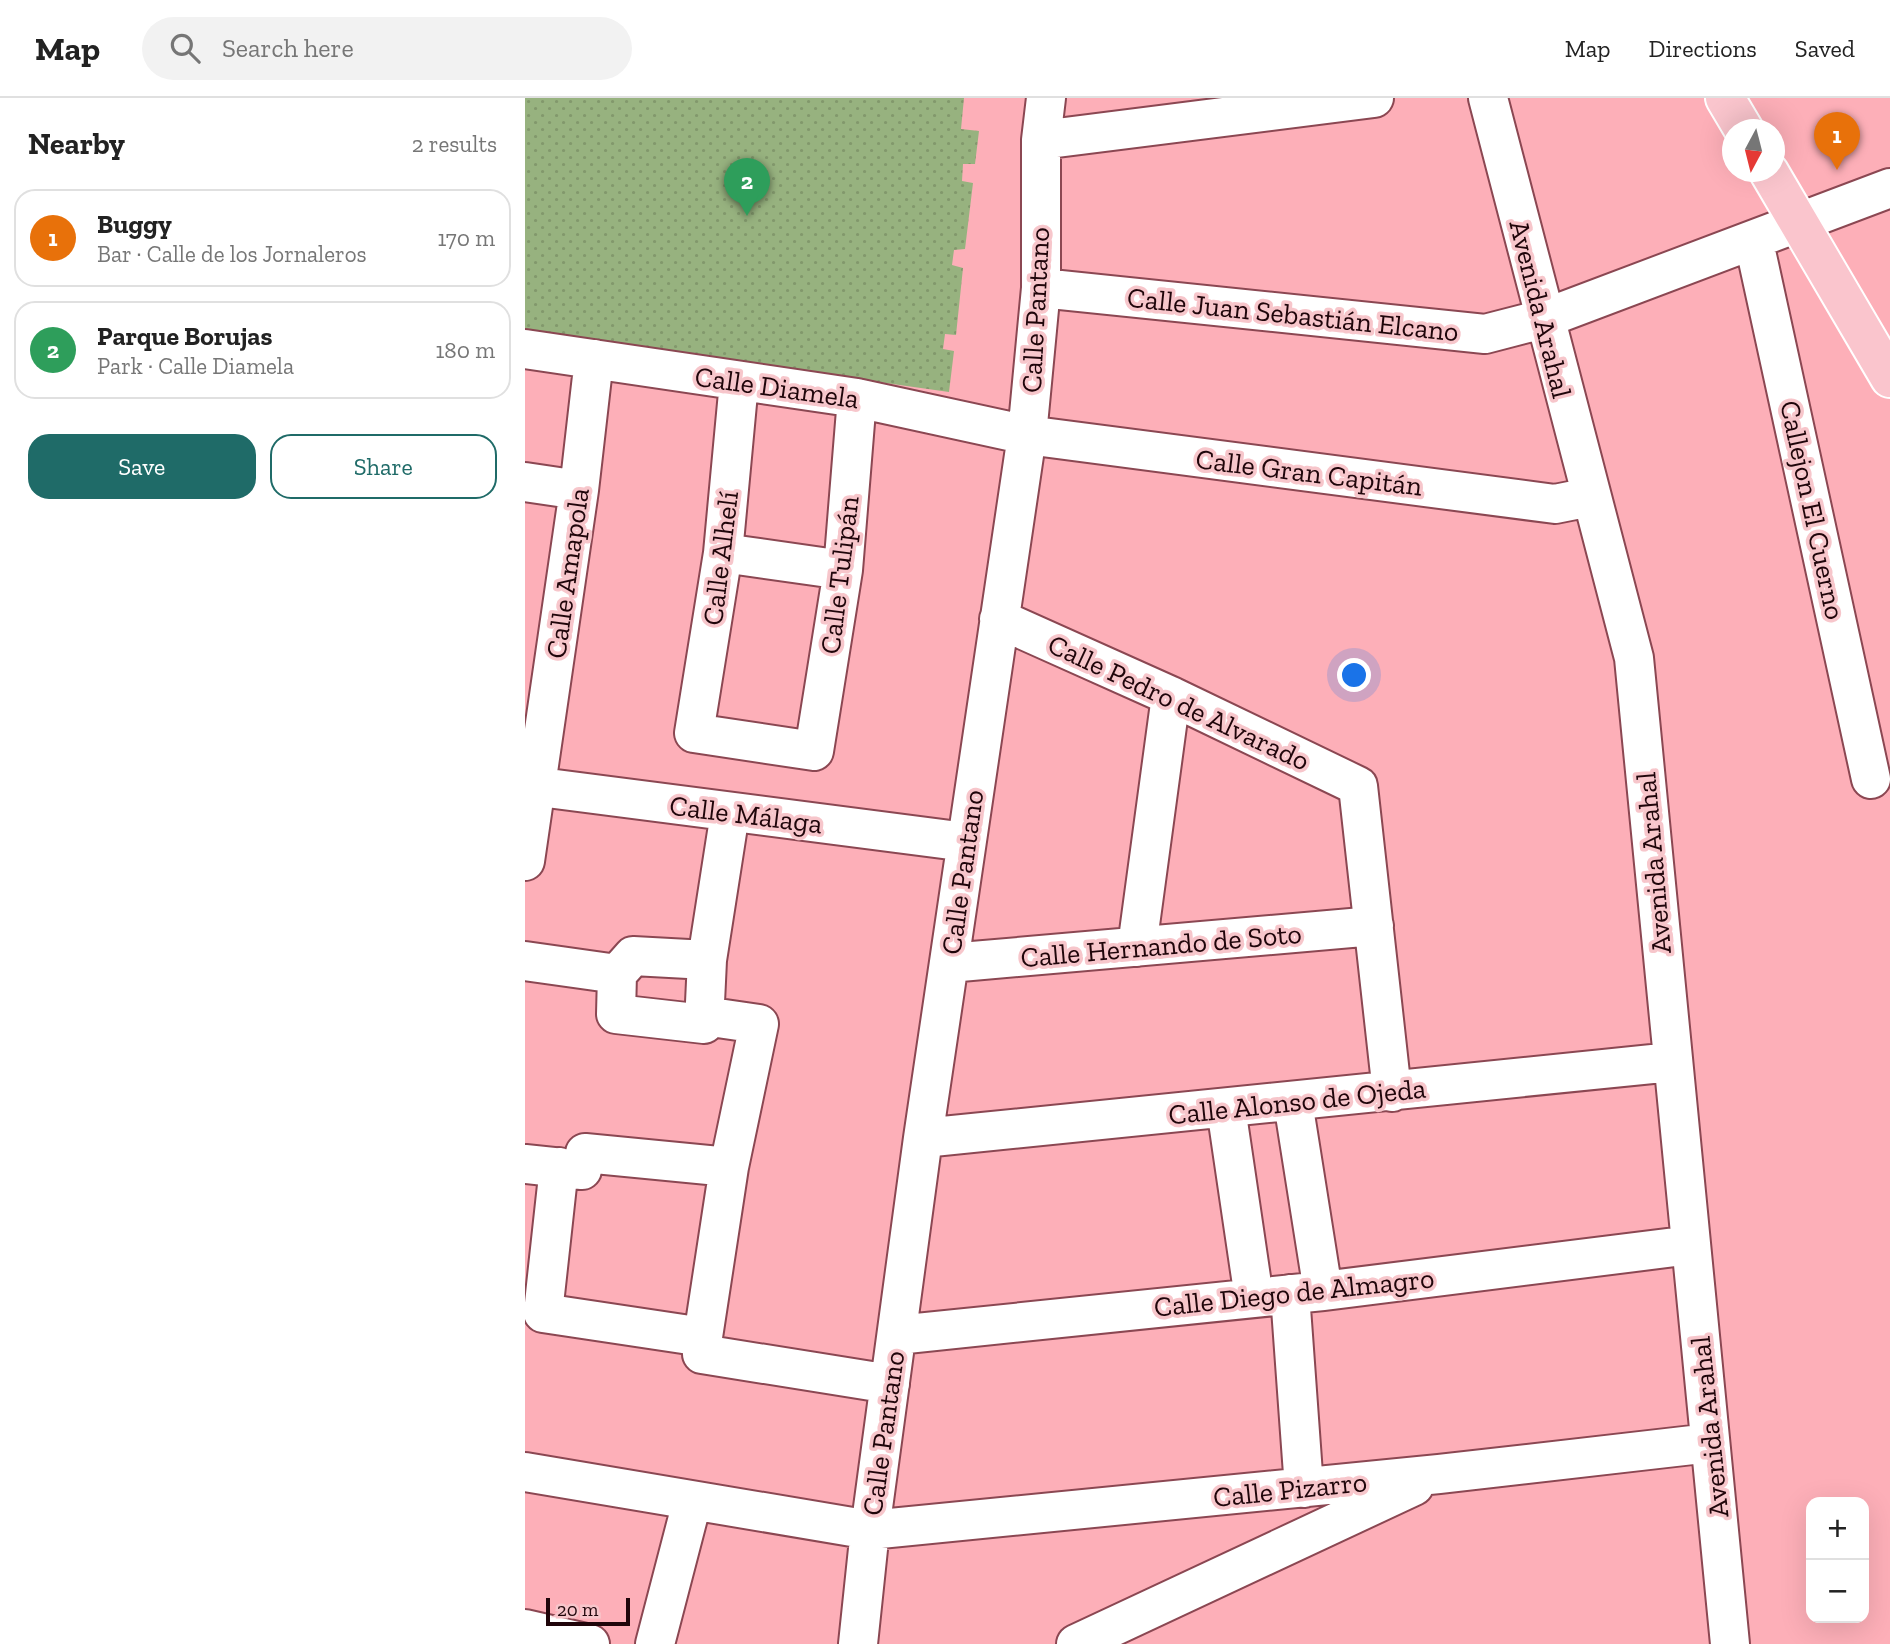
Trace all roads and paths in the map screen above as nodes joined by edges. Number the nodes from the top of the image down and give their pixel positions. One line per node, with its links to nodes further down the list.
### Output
1 (1046, 98): 6 (street, Calle Pantano)
2 (1374, 98): 6 (street)
3 (1487, 98): 12 (street, Avenida Arahal)
4 (1725, 98): 5 (main road)
5 (1737, 119)
6 (1041, 140): 11 (street, Calle Pantano)
7 (1775, 182): 9 (main road)
8 (1890, 188): 9 (street, Calle Juan Sebastián Elcano)
9 (1799, 223): 10 (street, Calle Juan Sebastián Elcano); 15 (main road)
10 (1754, 242): 12 (street, Calle Juan Sebastián Elcano); 27 (street, Callejon El Cuerno)
11 (1041, 288): 12 (street, Calle Juan Sebastián Elcano); 18 (street, Calle Pantano)
12 (1543, 319): 21 (street, Avenida Arahal)
13 (525, 349): 14 (street, Calle Diamela)
14 (594, 359): 16 (street, Calle Diamela); 20 (street, Calle Amapola)
15 (1890, 378)
16 (739, 382): 17 (street, Calle Diamela); 22 (street, Calle Alhelí)
17 (857, 398): 18 (street, Calle Diamela); 23 (street, Calle Tulipán)
18 (1027, 435): 21 (street, Calle Gran Capitán); 24 (street, Calle Pantano)
19 (525, 482): 20 (street)
20 (579, 490): 28 (street, Calle Amapola)
21 (1590, 497): 39 (street, Avenida Arahal)
22 (723, 553): 23 (street); 26 (street, Calle Alhelí)
23 (843, 570): 26 (street, Calle Tulipán)
24 (999, 620): 25 (street, Calle Pedro de Alvarado); 30 (street, Calle Pantano)
25 (1171, 696): 32 (street, Calle Pedro de Alvarado); 33 (street)
26 (814, 751)
27 (1871, 779)
28 (530, 785): 29 (street, Calle Málaga); 31 (street, Calle Amapola)
29 (730, 813): 30 (street, Calle Málaga); 35 (street)
30 (967, 842): 36 (street, Calle Pantano)
31 (525, 861)
32 (1374, 926): 33 (street, Calle Hernando de Soto); 40 (street)
33 (1137, 947): 36 (street, Calle Hernando de Soto)
34 (525, 961): 37 (street)
35 (707, 961): 37 (street); 38 (street)
36 (949, 963): 43 (street, Calle Pantano)
37 (617, 974): 38 (street)
38 (704, 1016): 45 (street)
39 (1672, 1062): 40 (street, Calle Alonso de Ojeda); 46 (street, Avenida Arahal)
40 (1392, 1092): 41 (street, Calle Alonso de Ojeda)
41 (1293, 1102): 42 (street, Calle Alonso de Ojeda); 47 (street)
42 (1226, 1108): 43 (street, Calle Alonso de Ojeda); 47 (street)
43 (923, 1138): 48 (street, Calle Pantano)
44 (542, 1166): 45 (street); 49 (street)
45 (729, 1167): 49 (street)
46 (1691, 1245): 47 (street, Calle Diego de Almagro); 51 (street, Avenida Arahal)
47 (1289, 1294): 48 (street, Calle Diego de Almagro); 54 (street)
48 (897, 1335): 50 (street, Calle Pantano)
49 (703, 1338): 50 (street)
50 (890, 1384): 56 (street, Calle Pantano)
51 (1710, 1443): 53 (street, Calle Pizarro); 62 (street, Avenida Arahal)
52 (525, 1472): 55 (street, Calle Pizarro)
53 (1439, 1474): 54 (street, Calle Pizarro); 61 (street)
54 (1304, 1488): 56 (street, Calle Pizarro)
55 (692, 1502): 56 (street, Calle Pizarro); 59 (street)
56 (870, 1530): 60 (street, Calle Pantano)
57 (525, 1629): 58 (street)
58 (590, 1644)
59 (655, 1644)
60 (858, 1644)
61 (1076, 1644)
62 (1730, 1644)

